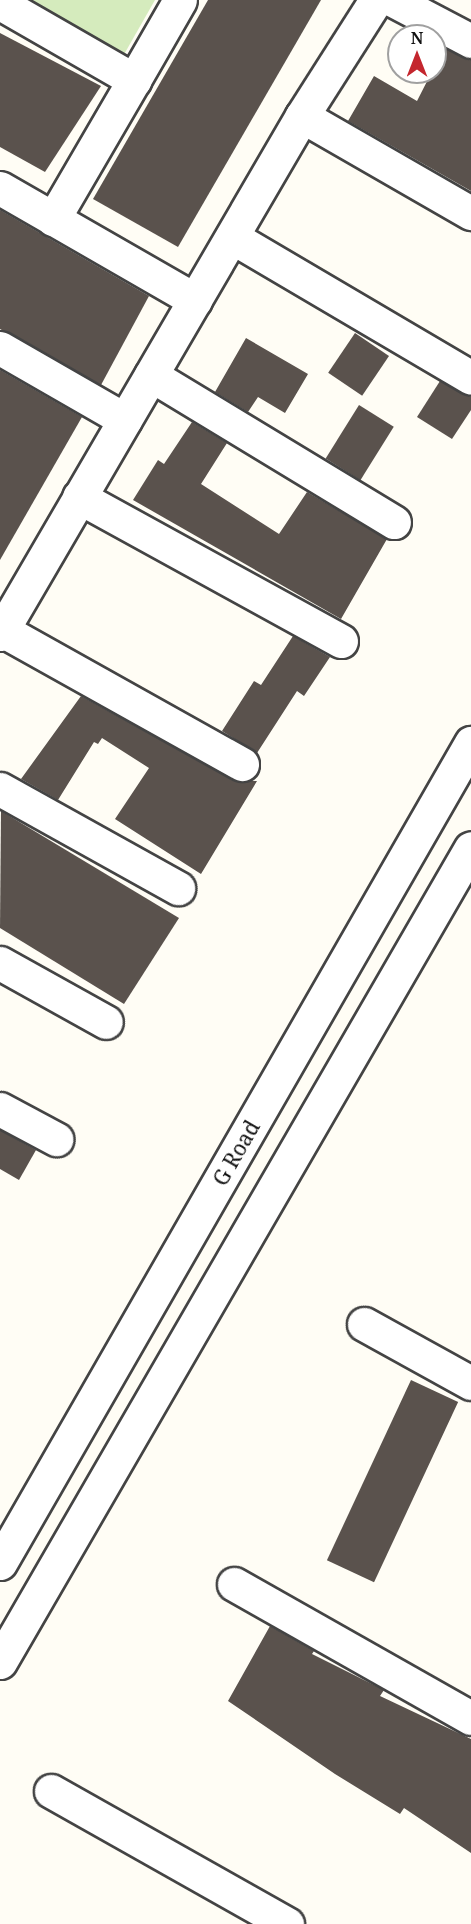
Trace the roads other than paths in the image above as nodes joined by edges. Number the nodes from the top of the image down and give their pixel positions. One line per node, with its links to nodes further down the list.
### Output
1 (180, 0): 6 (street)
2 (376, 0): 7 (street)
3 (393, 0): 5 (street)
4 (0, 3): 6 (street)
5 (471, 41)
6 (134, 80): 10 (street)
7 (302, 116): 9 (street); 11 (street)
8 (0, 188): 10 (street)
9 (471, 213)
10 (52, 219): 12 (street)
11 (232, 237): 12 (street); 15 (street)
12 (195, 300): 14 (street)
13 (0, 348): 16 (street)
14 (151, 375): 16 (street); 18 (street)
15 (471, 378)
16 (125, 420): 17 (street)
17 (79, 497): 19 (street); 20 (street)
18 (394, 522)
19 (1, 632): 22 (street)
20 (341, 641)
21 (471, 743): 32 (street, G Road)
22 (242, 764)
23 (0, 789): 25 (street)
24 (471, 848): 34 (street)
25 (178, 888)
26 (0, 963): 27 (street)
27 (106, 1022)
28 (0, 1109): 29 (street)
29 (56, 1139)
30 (364, 1324): 31 (street)
31 (471, 1383)
32 (0, 1563)
33 (234, 1584): 35 (street)
34 (0, 1662)
35 (471, 1718)
36 (51, 1791): 37 (street)
37 (287, 1924)

